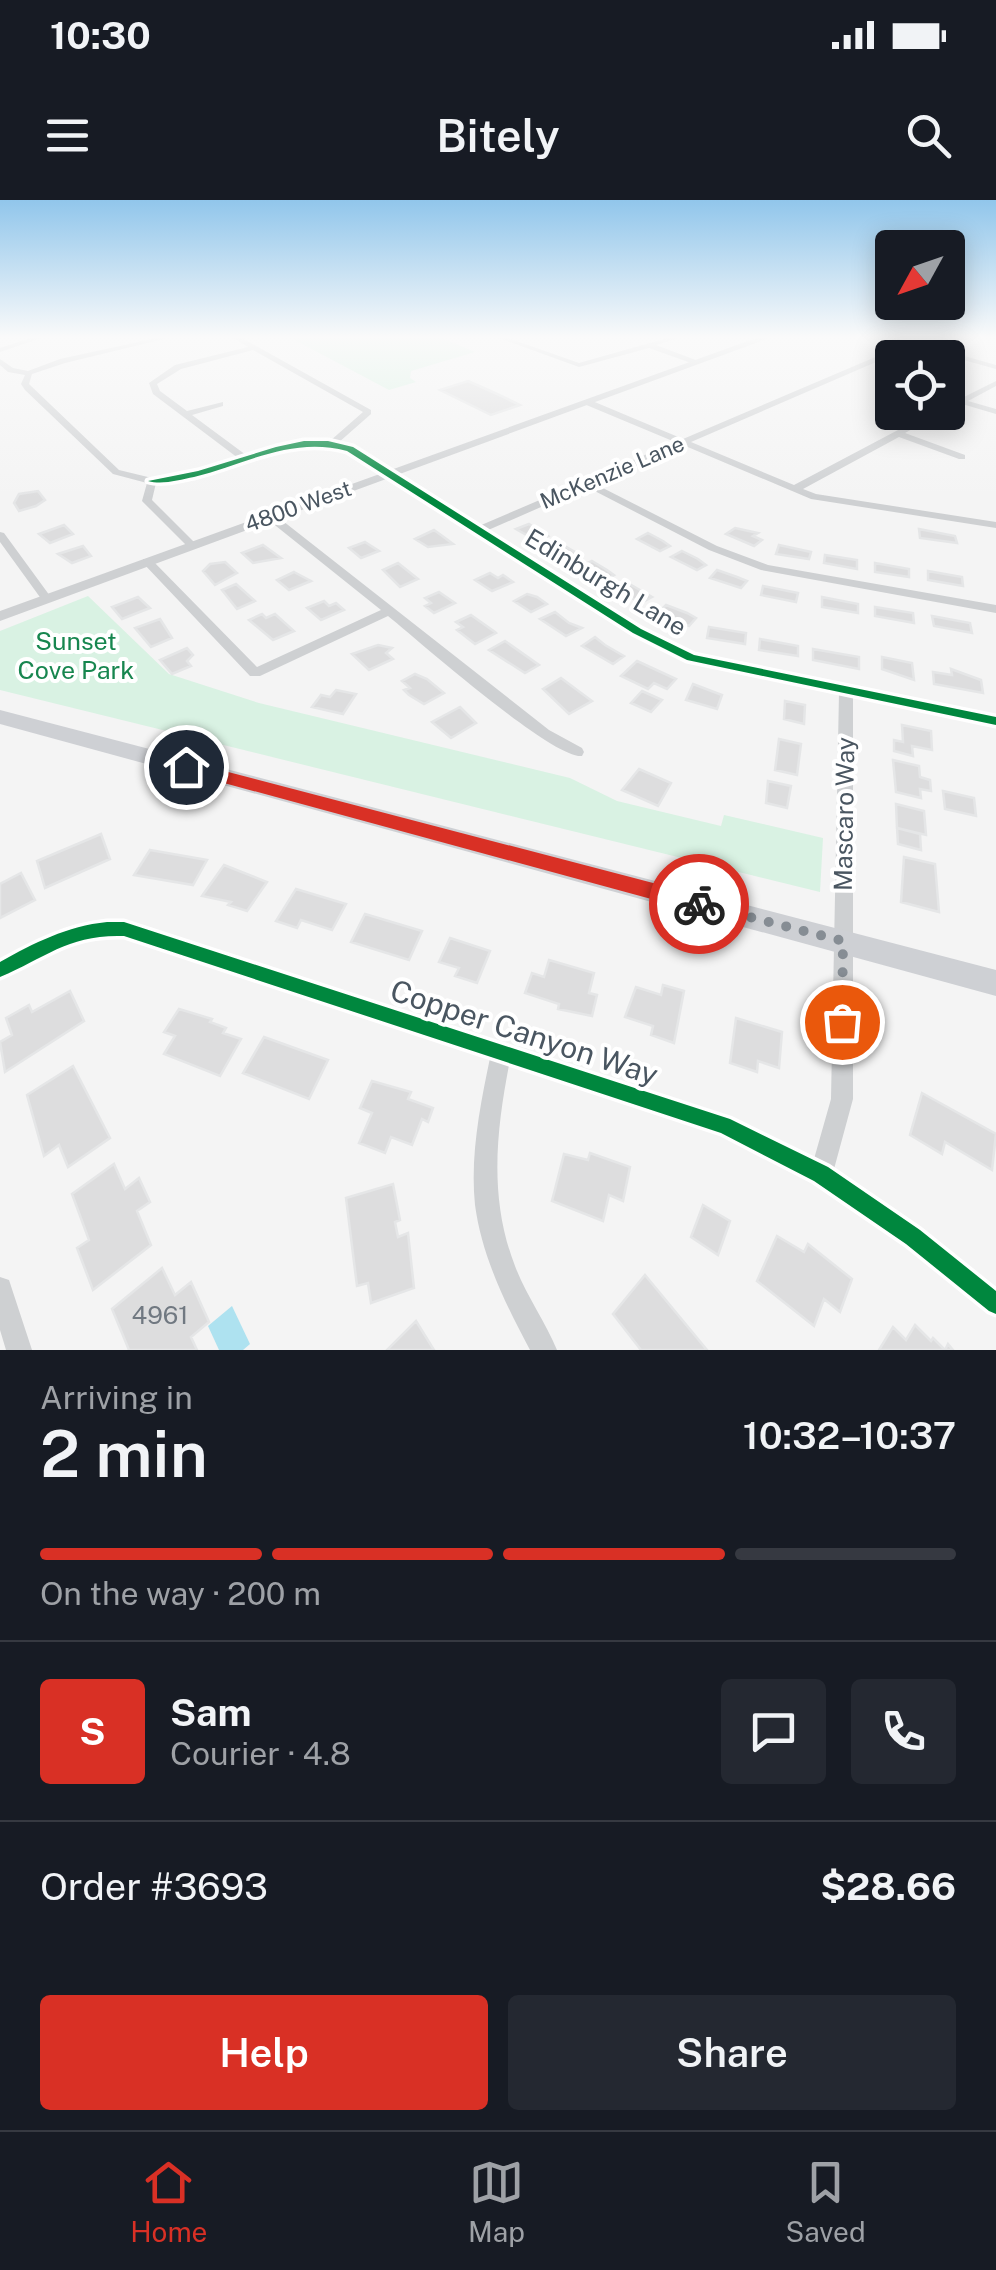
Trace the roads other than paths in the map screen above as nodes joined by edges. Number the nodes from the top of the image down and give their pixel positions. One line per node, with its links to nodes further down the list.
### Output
1 (31, 391): 18 (street)
2 (156, 391): 10 (street)
3 (330, 391): 13 (street)
4 (618, 391): 6 (street, 4800 West)
5 (803, 391): 14 (street, McKenzie Lane)
6 (587, 402): 14 (street); 17 (street, 4800 West)
7 (965, 402): 9 (street)
8 (220, 404): 10 (street)
9 (996, 412)
10 (185, 414): 16 (street)
11 (906, 430): 12 (street)
12 (898, 434): 15 (street); 20 (street)
13 (333, 443): 16 (street); 17 (street, Edinburgh Lane)
14 (682, 443): 19 (street, McKenzie Lane); 20 (street)
15 (962, 457)
16 (246, 460): 18 (street)
17 (388, 474): 21 (street, 4800 West); 23 (street, Edinburgh Lane)
18 (152, 482): 25 (street)
19 (586, 482): 23 (street, McKenzie Lane); 29 (street)
20 (793, 490): 22 (street)
21 (270, 516): 25 (street, 4800 West); 30 (street)
22 (996, 525)
23 (477, 530): 32 (street, Edinburgh Lane)
24 (0, 535): 26 (street)
25 (192, 545): 27 (street, 4800 West)
26 (6, 553): 28 (street)
27 (148, 561): 28 (street, 4800 West); 30 (street)
28 (46, 598): 31 (street, 4800 West)
29 (996, 609)
30 (388, 611): 35 (street)
31 (0, 616)
32 (846, 691): 34 (street, Edinburgh Lane); 36 (street, Mascaro Way)
33 (0, 717): 36 (main road)
34 (996, 721)
35 (577, 752)
36 (843, 941): 38 (main road); 40 (street, Mascaro Way)
37 (0, 970): 39 (street, Copper Canyon Way)
38 (996, 983)
39 (502, 1051): 40 (street, Copper Canyon Way); 44 (street)
40 (821, 1174): 42 (street, Copper Canyon Way)
41 (0, 1289): 43 (street)
42 (996, 1304)
43 (19, 1350)
44 (544, 1350)

